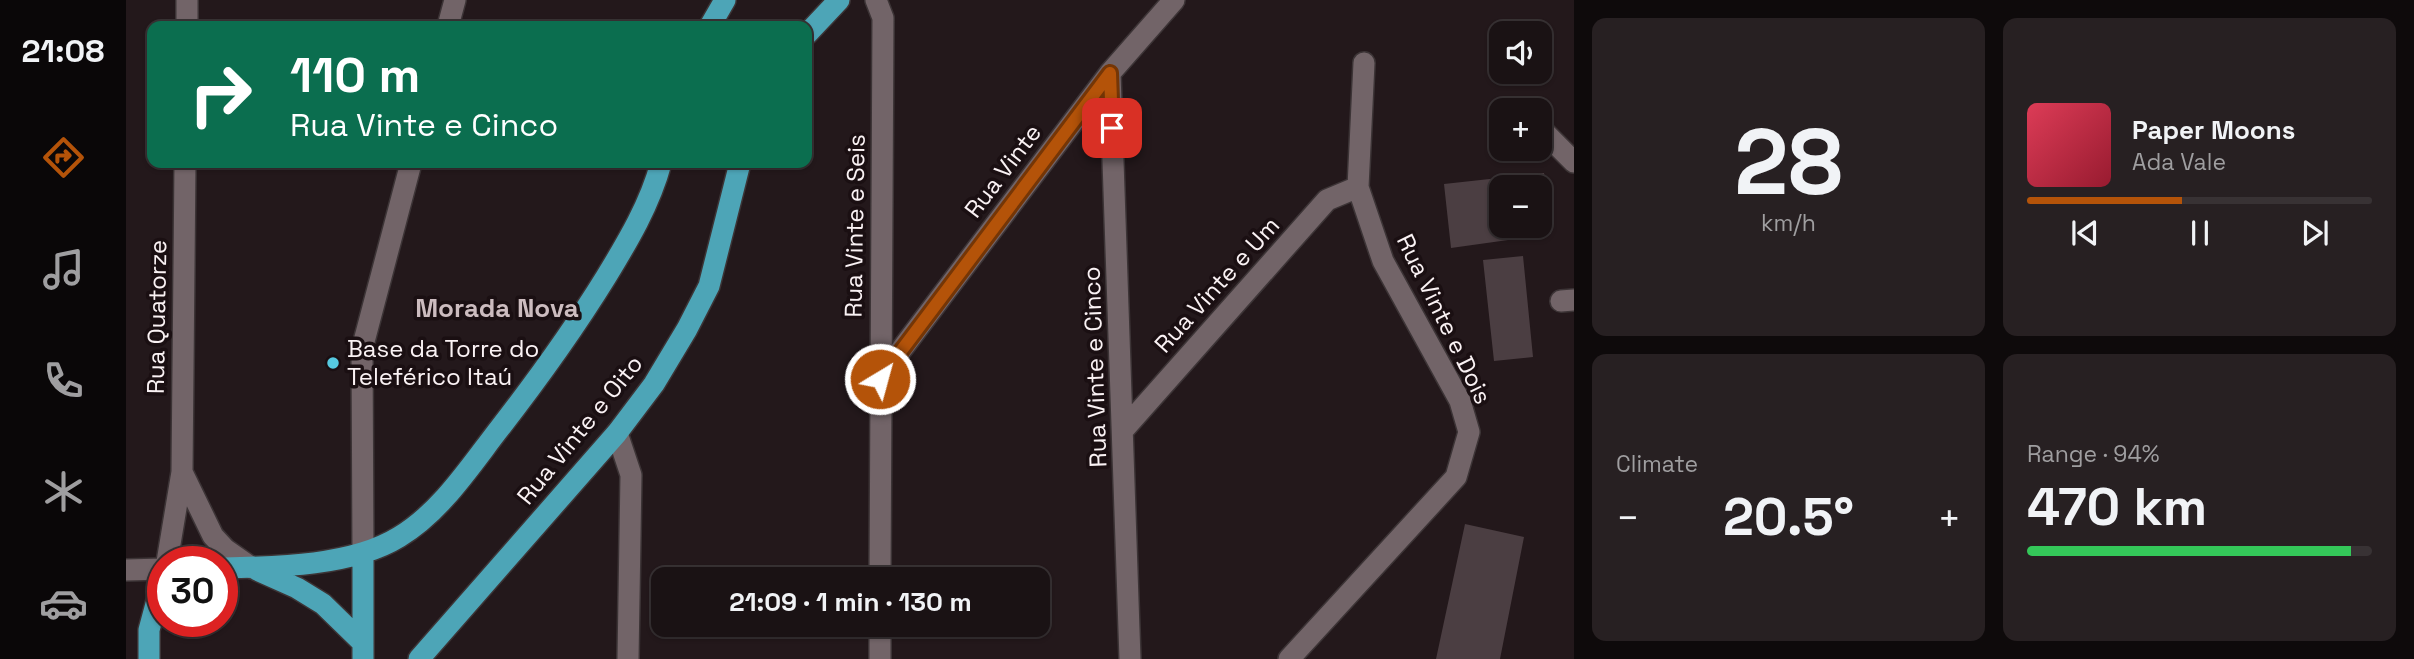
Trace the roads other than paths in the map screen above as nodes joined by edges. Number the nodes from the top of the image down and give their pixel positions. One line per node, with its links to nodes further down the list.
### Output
1 (187, 0): 7 (street)
2 (455, 0): 8 (street)
3 (725, 0): 9 (main road)
4 (839, 0): 10 (main road)
5 (876, 0): 20 (street, Rua Vinte e Seis)
6 (1174, 0): 12 (street, Rua Vinte)
7 (187, 21)
8 (449, 21)
9 (713, 21)
10 (812, 29)
11 (1364, 63): 19 (street, Rua Vinte e Dois)
12 (1110, 73): 20 (street, Rua Vinte); 21 (street, Rua Vinte e Cinco)
13 (1552, 140): 14 (street)
14 (1574, 162)
15 (185, 168): 23 (street, Rua Quatorze)
16 (410, 168): 25 (street)
17 (660, 168): 25 (main road)
18 (739, 168): 22 (main road, Rua Vinte e Oito)
19 (1358, 187): 21 (street, Rua Vinte e Um); 39 (street, Rua Vinte e Dois)
20 (880, 379): 26 (street, Rua Vinte e Seis)
21 (1124, 429): 38 (street, Rua Vinte e Cinco)
22 (617, 433): 35 (main road, Rua Vinte e Oito); 36 (street)
23 (182, 472): 24 (street, Rua Quatorze); 28 (street, Rua Quatorze)
24 (170, 546)
25 (363, 553): 28 (main road); 33 (main road)
26 (880, 567)
27 (238, 568): 28 (main road)
28 (252, 568): 33 (main road)
29 (147, 569): 30 (street)
30 (126, 570)
31 (149, 637): 34 (main road)
32 (880, 637): 37 (street)
33 (363, 651)
34 (149, 659)
35 (419, 659)
36 (628, 659)
37 (880, 659)
38 (1130, 659)
39 (1289, 659)

